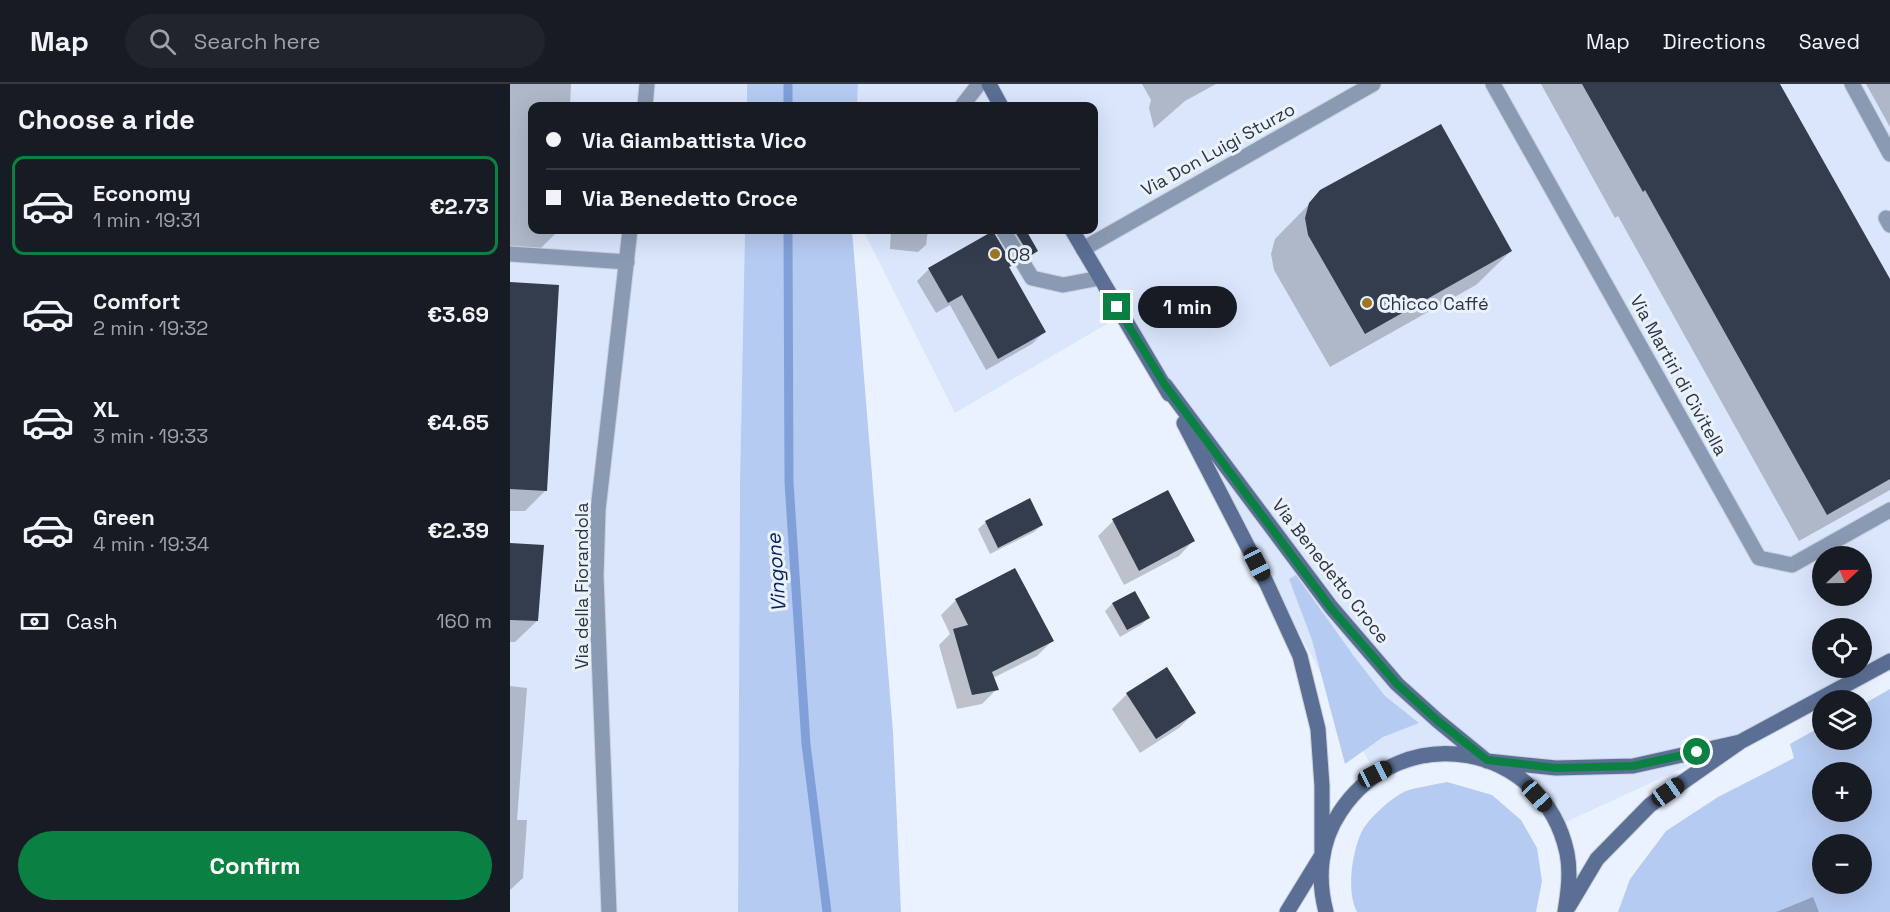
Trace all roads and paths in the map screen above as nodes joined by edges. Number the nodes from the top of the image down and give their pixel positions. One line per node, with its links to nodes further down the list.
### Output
1 (647, 84): 7 (street)
2 (979, 84): 8 (street)
3 (989, 84): 9 (main road)
4 (1373, 84): 14 (street, Via Don Luigi Sturzo)
5 (1493, 84): 19 (street, Via Martiri di Civitella)
6 (1851, 84): 10 (street)
7 (645, 102)
8 (965, 102)
9 (999, 102)
10 (1890, 154)
11 (630, 234): 16 (street, Via della Fiorandola)
12 (1005, 234): 17 (street)
13 (1074, 234): 14 (main road, Via Benedetto Croce)
14 (1083, 249): 17 (main road, Via Benedetto Croce)
15 (510, 254): 16 (street)
16 (627, 262): 24 (street, Via della Fiorandola)
17 (1101, 278): 18 (main road, Via Benedetto Croce)
18 (1165, 385): 22 (main road, Via Benedetto Croce); 23 (main road, Via Benedetto Croce)
19 (1890, 510)
20 (1890, 661): 21 (main road)
21 (1740, 742): 22 (main road); 27 (main road)
22 (1487, 760): 23 (main road, Via Benedetto Croce); 27 (main road, Via Benedetto Croce)
23 (1322, 855): 25 (main road); 26 (main road, Via Benedetto Croce)
24 (609, 912)
25 (1287, 912)
26 (1326, 912)
27 (1565, 912)

